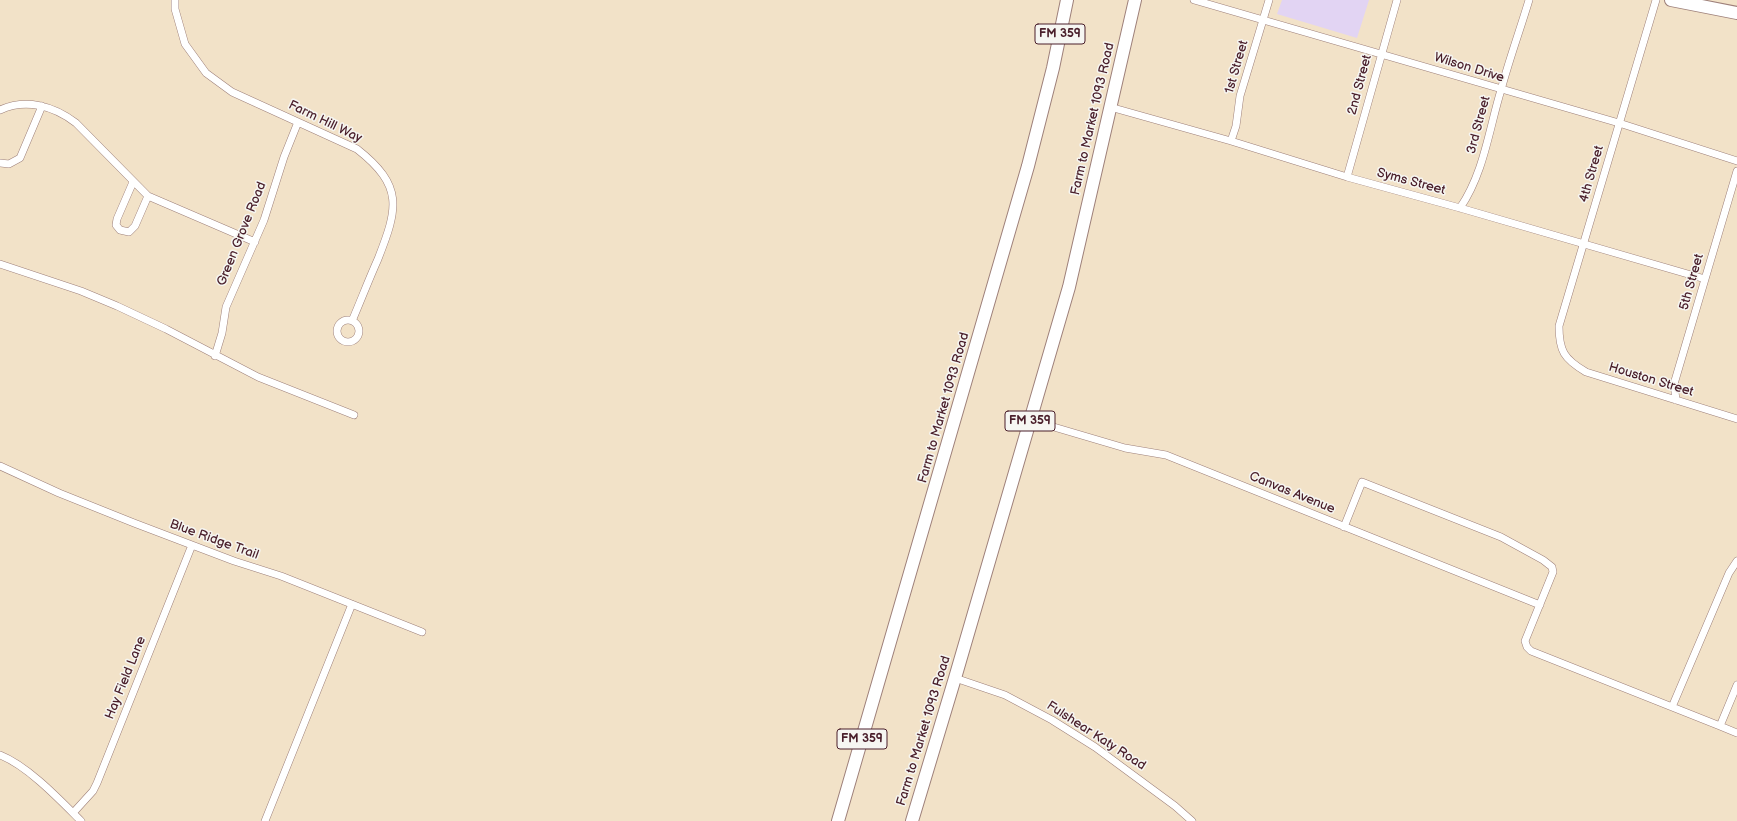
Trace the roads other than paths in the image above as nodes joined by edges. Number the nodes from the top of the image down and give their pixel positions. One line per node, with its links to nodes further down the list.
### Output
1 (174, 0): 17 (street, Farm Hill Way)
2 (1067, 0): 54 (main road, Farm to Market 1093 Road / FM 359)
3 (1135, 0): 15 (main road, Farm to Market 1093 Road / FM 359)
4 (1194, 0): 11 (street, Wilson Drive)
5 (1269, 0): 11 (street, 1st Street)
6 (1397, 0): 12 (street, 2nd Street)
7 (1529, 0): 13 (street, 3rd Street)
8 (1656, 0): 18 (street, 4th Street)
9 (1671, 0): 10 (main road)
10 (1737, 13)
11 (1263, 19): 12 (street, Wilson Drive); 19 (street, 1st Street)
12 (1381, 54): 13 (street, Wilson Drive); 23 (street, 2nd Street)
13 (1501, 90): 18 (street, Wilson Drive); 26 (street, 3rd Street)
14 (42, 106): 16 (street); 21 (street); 24 (street)
15 (1110, 107): 19 (street, Syms Street); 37 (main road, Farm to Market 1093 Road / FM 359)
16 (0, 110)
17 (298, 122): 27 (street, Green Grove Road); 31 (street, Farm Hill Way)
18 (1619, 123): 20 (street, Wilson Drive); 28 (street, 4th Street)
19 (1231, 141): 23 (street, Syms Street)
20 (1737, 161)
21 (0, 163)
22 (1737, 171): 30 (street, 5th Street)
23 (1347, 177): 26 (street, Syms Street)
24 (133, 182): 25 (street); 25 (street)
25 (148, 196): 27 (street)
26 (1460, 208): 28 (street, Syms Street)
27 (255, 242): 33 (street, Green Grove Road)
28 (1584, 244): 30 (street, Syms Street); 32 (street, 4th Street)
29 (0, 264): 33 (street)
30 (1705, 279): 34 (street, 5th Street)
31 (352, 321)
32 (1563, 354): 34 (street, Houston Street)
33 (215, 356): 35 (street)
34 (1676, 400): 36 (street, Houston Street)
35 (354, 415)
36 (1737, 419)
37 (1030, 420): 39 (street, Canvas Avenue); 45 (main road, Farm to Market 1093 Road / FM 359)
38 (0, 466): 40 (street, Blue Ridge Trail)
39 (1344, 527): 43 (street, Canvas Avenue); 43 (street)
40 (192, 545): 42 (street, Blue Ridge Trail); 51 (street, Hay Field Lane)
41 (1737, 561): 47 (street)
42 (352, 604): 44 (street, Blue Ridge Trail); 53 (street)
43 (1540, 605): 47 (street)
44 (422, 632)
45 (955, 678): 55 (main road, Farm to Market 1093 Road / FM 359); 56 (street, Fulshear Katy Road)
46 (1737, 685): 48 (street)
47 (1672, 707): 48 (street)
48 (1720, 726): 49 (street)
49 (1737, 733)
50 (0, 755): 51 (street)
51 (73, 813): 52 (street)
52 (81, 821)
53 (265, 821)
54 (838, 821)
55 (912, 821)
56 (1192, 821)

